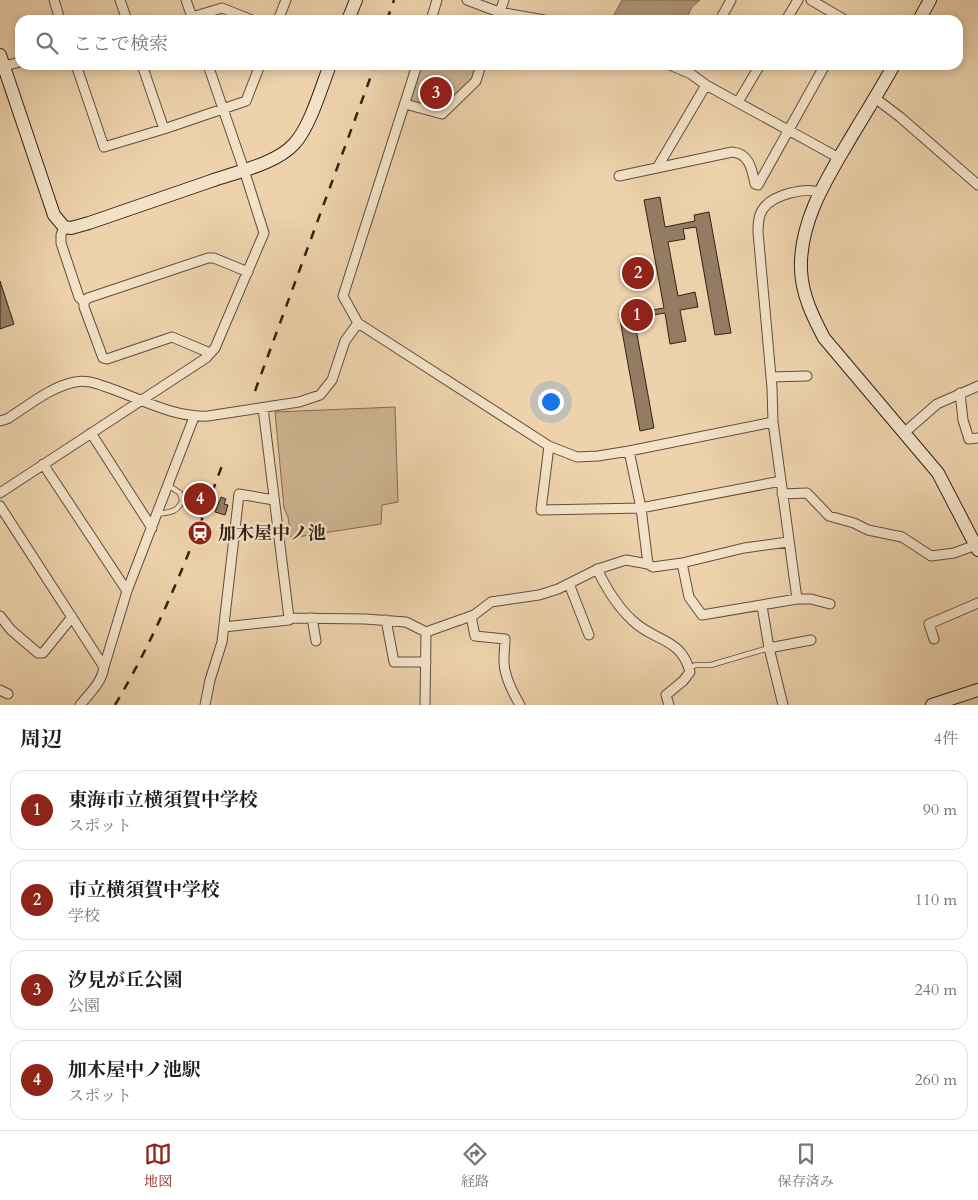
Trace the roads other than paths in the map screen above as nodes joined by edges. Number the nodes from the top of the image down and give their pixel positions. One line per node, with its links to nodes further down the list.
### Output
1 (54, 0): 13 (street)
2 (120, 0): 14 (street)
3 (186, 0): 15 (street)
4 (286, 0): 18 (street)
5 (356, 0): 19 (street)
6 (437, 0): 20 (street)
7 (467, 0): 21 (street)
8 (504, 0): 22 (street)
9 (731, 0): 23 (street)
10 (798, 0): 24 (street)
11 (811, 0): 25 (street)
12 (929, 0): 26 (street)
13 (58, 15)
14 (124, 15)
15 (192, 15)
16 (204, 15): 17 (street)
17 (240, 15)
18 (280, 15)
19 (350, 15)
20 (432, 15)
21 (496, 15)
22 (498, 15)
23 (723, 15)
24 (789, 15)
25 (837, 15)
26 (922, 15)
27 (15, 62): 28 (street)
28 (1, 63): 53 (street)
29 (78, 70): 45 (street)
30 (144, 70): 45 (street)
31 (210, 70): 44 (street)
32 (258, 70): 44 (street)
33 (328, 70): 49 (street)
34 (416, 70): 43 (street)
35 (479, 70): 43 (street)
36 (695, 70): 40 (street)
37 (757, 70): 42 (street)
38 (822, 70): 46 (street)
39 (891, 70): 41 (street)
40 (706, 85): 42 (street); 48 (street)
41 (875, 98): 47 (street); 51 (street)
42 (738, 102): 46 (street)
43 (406, 104): 56 (street)
44 (223, 108): 45 (street); 49 (street)
45 (164, 129)
46 (788, 130): 47 (street); 48 (street)
47 (839, 158): 52 (street)
48 (658, 168): 50 (street)
49 (244, 170): 53 (street); 54 (street)
50 (619, 176)
51 (978, 185)
52 (821, 193): 59 (street); 68 (street)
53 (64, 227): 55 (street)
54 (248, 272): 55 (street); 57 (street)
55 (84, 302): 57 (street)
56 (358, 323): 63 (street); 70 (street)
57 (210, 353): 62 (street)
58 (807, 376): 59 (street)
59 (771, 377): 66 (street)
60 (978, 386): 61 (street)
61 (960, 393): 68 (street); 69 (street)
62 (141, 399): 64 (street); 65 (street); 67 (street)
63 (264, 408): 64 (street); 77 (street)
64 (194, 417): 74 (street)
65 (0, 421)
66 (773, 422): 71 (street); 73 (street)
67 (91, 432): 72 (street); 81 (street)
68 (905, 432): 83 (street)
69 (978, 438)
70 (549, 446): 71 (street); 79 (street)
71 (630, 451): 79 (street)
72 (43, 464): 75 (street); 88 (street)
73 (780, 481): 76 (street); 79 (street)
74 (168, 485): 80 (street); 80 (lane)
75 (0, 493)
76 (782, 494): 82 (street); 83 (street)
77 (274, 500): 96 (street); 99 (street)
78 (0, 506): 95 (street)
79 (641, 508): 85 (street)
80 (157, 515): 81 (street)
81 (152, 528): 88 (street)
82 (788, 542): 84 (street); 89 (street)
83 (977, 547)
84 (682, 563): 85 (street); 92 (street)
85 (648, 564): 86 (street)
86 (597, 570): 87 (street); 108 (street)
87 (569, 584): 94 (street); 101 (street)
88 (127, 591): 107 (street)
89 (797, 599): 91 (street); 92 (street)
90 (978, 603): 102 (street)
91 (830, 604)
92 (762, 606): 105 (street)
93 (0, 616): 95 (street)
94 (471, 616): 100 (street); 113 (street)
95 (72, 617): 107 (street)
96 (312, 618): 98 (street); 104 (street)
97 (289, 620): 99 (street)
98 (386, 620): 100 (street); 106 (street)
99 (224, 627): 111 (street)
100 (426, 632): 106 (street)
101 (589, 635)
102 (934, 639)
103 (811, 640): 105 (street)
104 (316, 641)
105 (768, 648): 108 (lane); 115 (street)
106 (426, 662): 112 (street)
107 (104, 666): 110 (street)
108 (689, 668): 114 (street)
109 (978, 690): 116 (street)
110 (80, 705)
111 (205, 705)
112 (425, 705)
113 (520, 705)
114 (669, 705)
115 (783, 705)
116 (932, 705)

